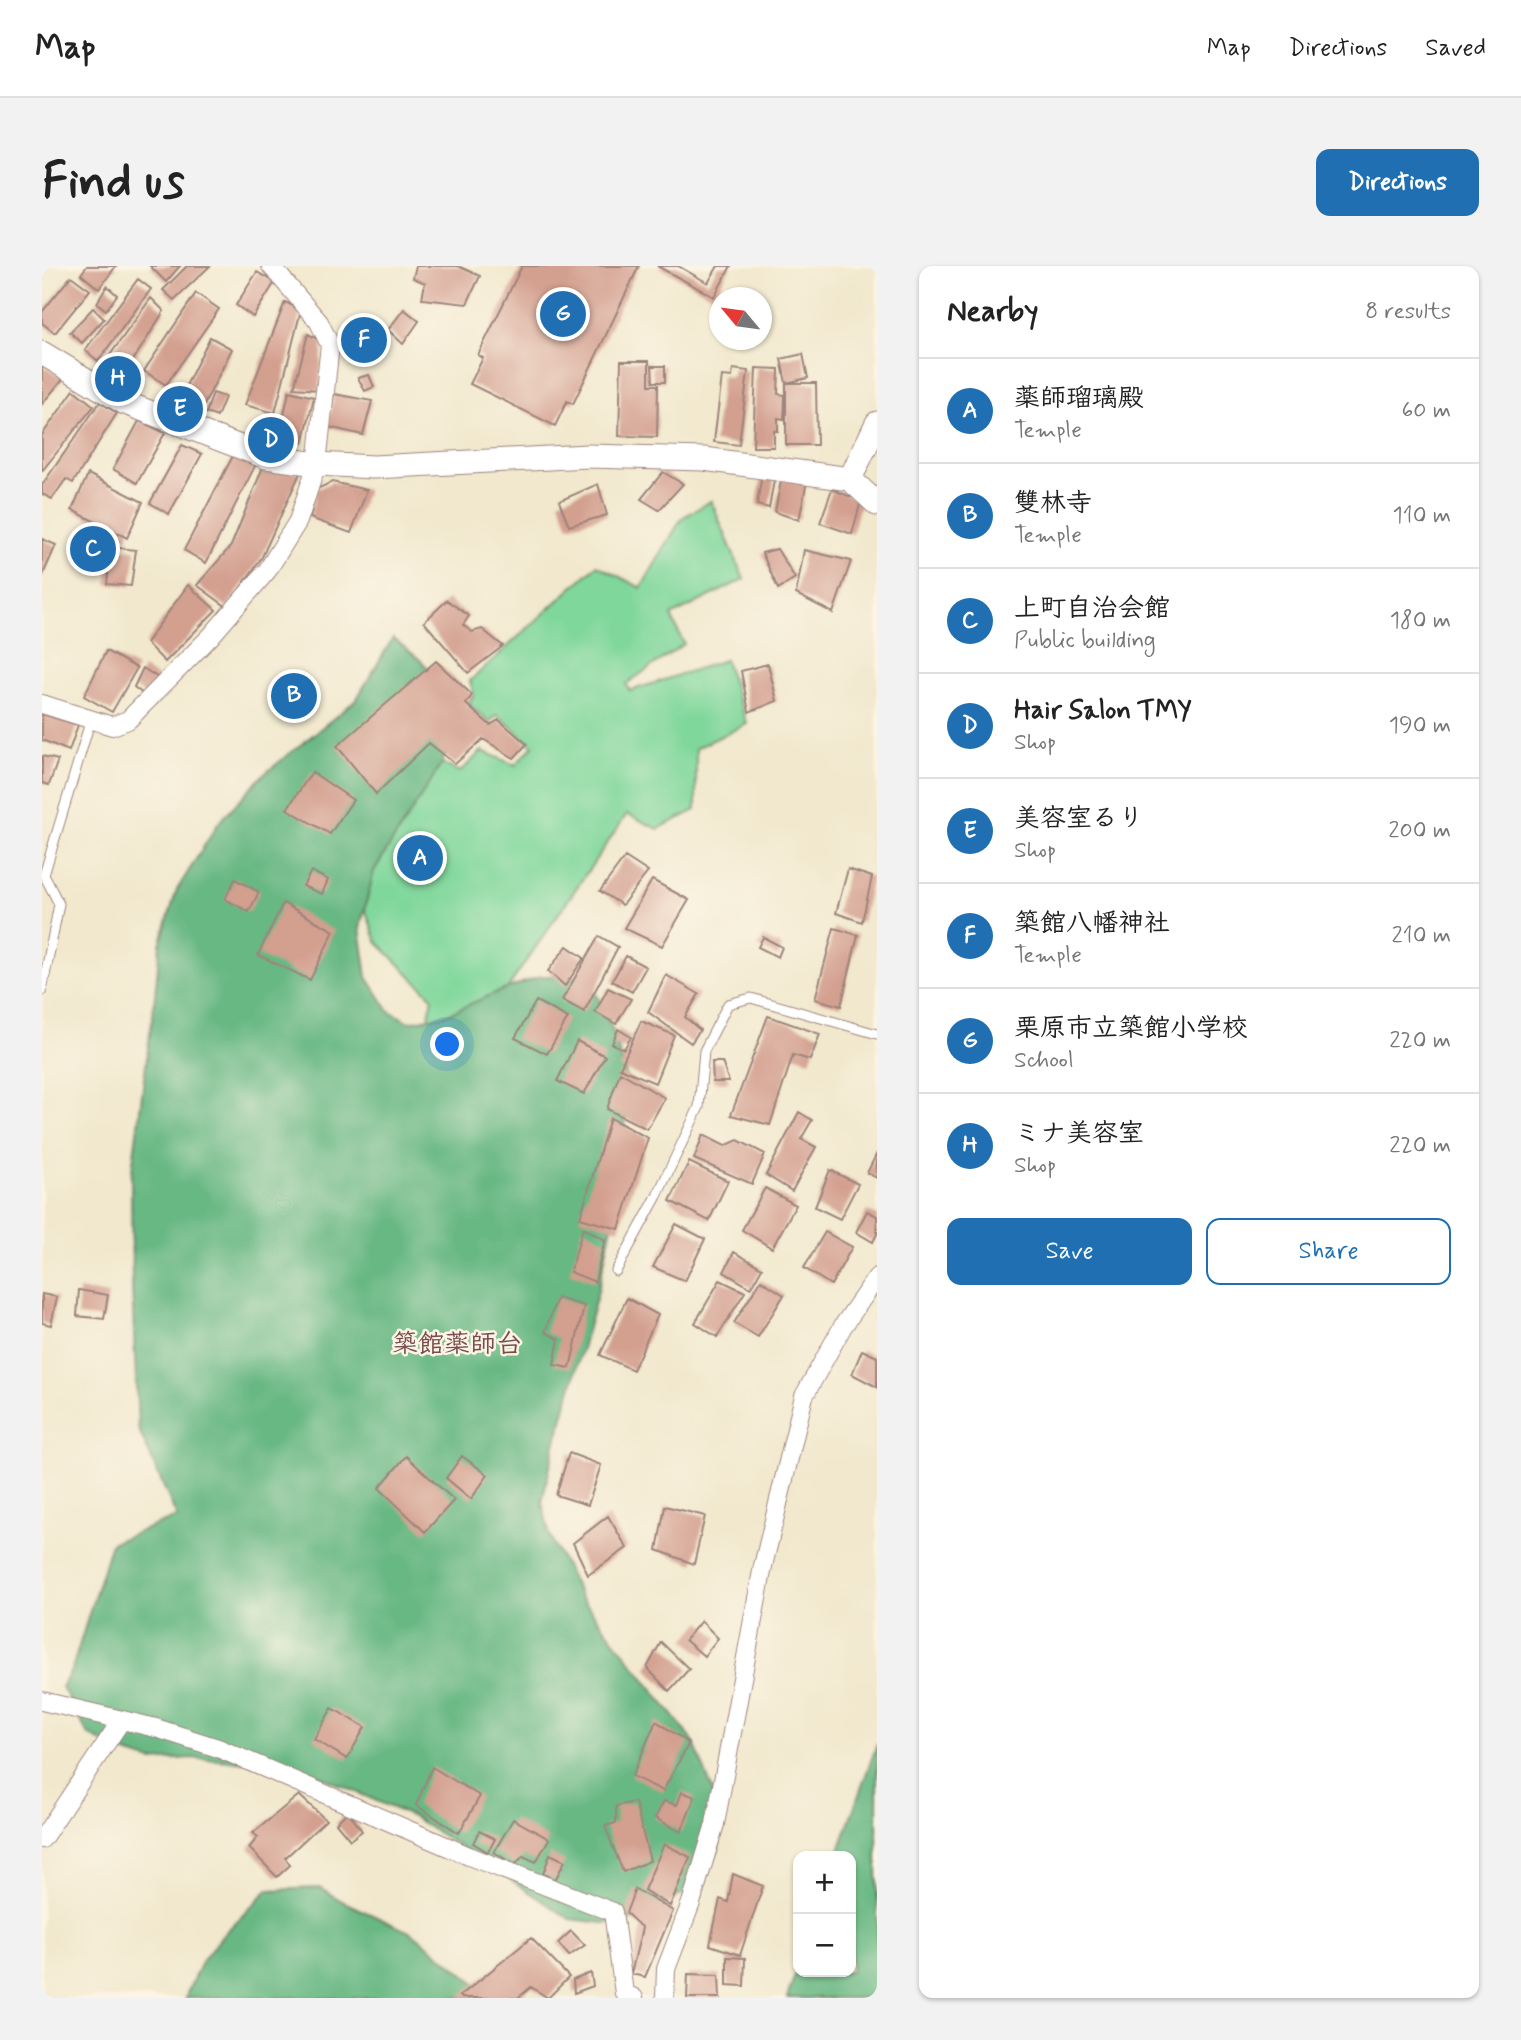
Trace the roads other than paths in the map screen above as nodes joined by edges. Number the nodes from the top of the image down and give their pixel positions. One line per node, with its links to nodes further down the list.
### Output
1 (271, 266): 4 (street)
2 (42, 353): 4 (street)
3 (877, 423): 5 (street)
4 (317, 464): 5 (street); 8 (street)
5 (850, 479): 6 (street)
6 (877, 504)
7 (42, 704): 8 (street)
8 (91, 719): 9 (lane)
9 (42, 991)
10 (877, 1034): 11 (lane)
11 (617, 1271)
12 (877, 1277): 17 (street)
13 (42, 1702): 14 (street)
14 (121, 1721): 15 (street); 16 (street)
15 (42, 1839)
16 (634, 1998)
17 (665, 1998)

